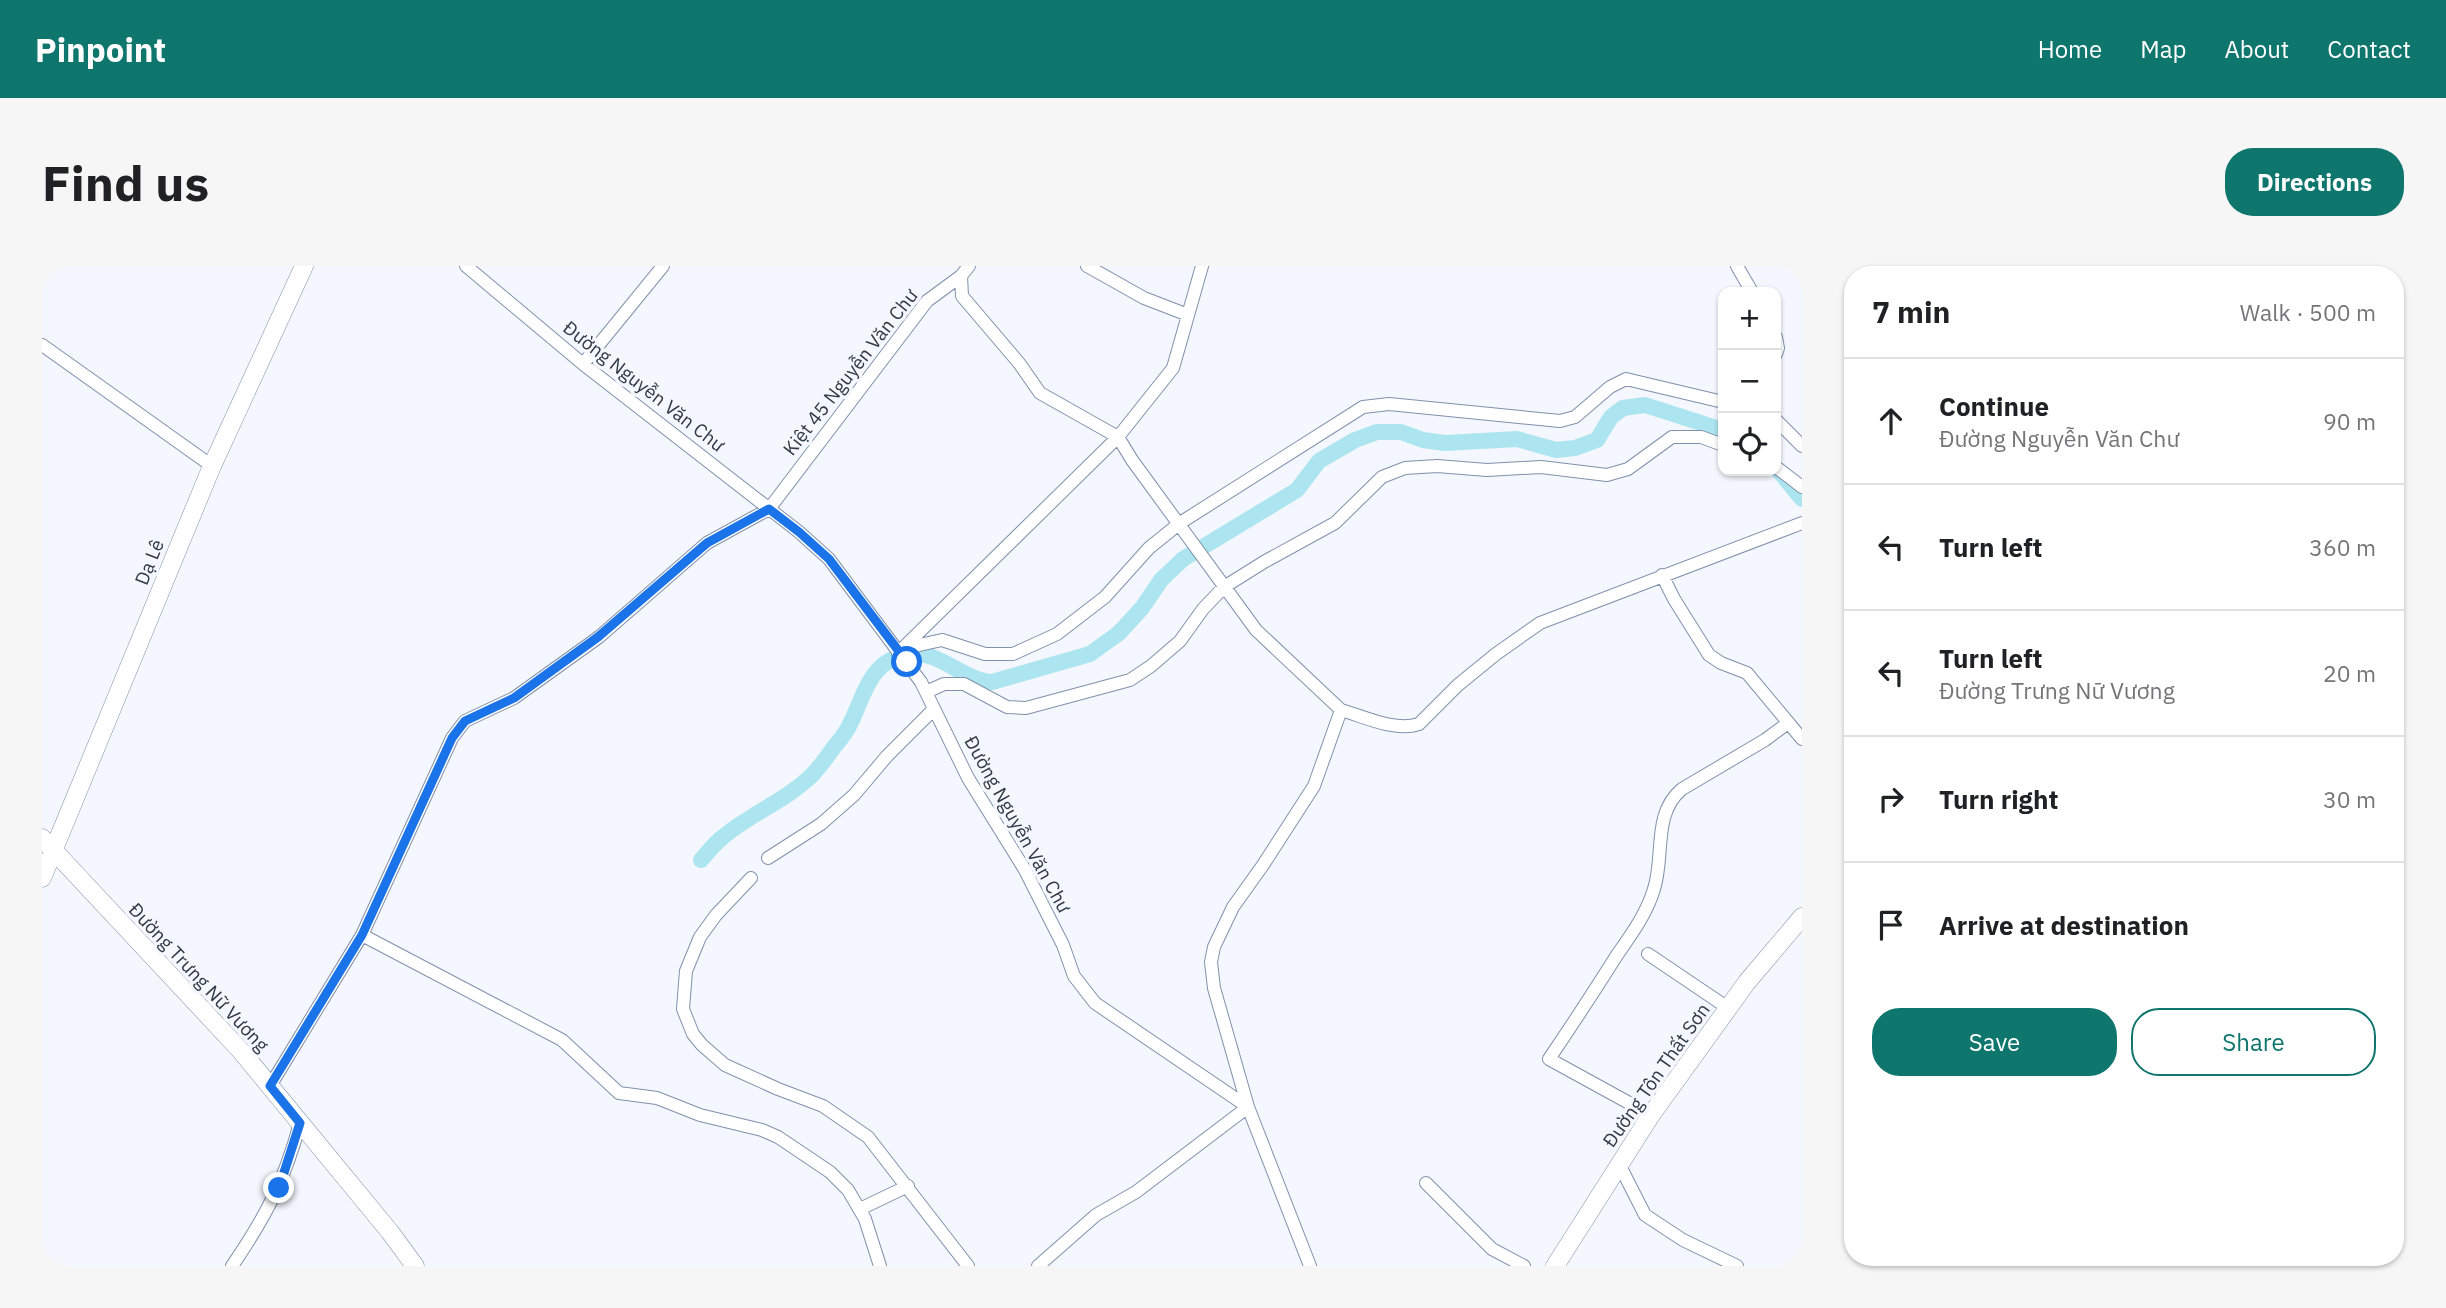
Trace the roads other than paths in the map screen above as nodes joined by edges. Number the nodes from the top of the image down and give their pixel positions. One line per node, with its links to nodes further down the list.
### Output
1 (304, 266): 17 (street, Dạ Lê)
2 (466, 266): 11 (street, Đường Nguyễn Văn Chư)
3 (663, 266): 11 (street)
4 (1087, 266): 9 (street)
5 (1202, 266): 9 (street)
6 (1737, 266): 8 (street)
7 (965, 271): 14 (street); 20 (street, Kiệt 45 Nguyễn Văn Chư)
8 (1749, 287)
9 (1188, 315): 14 (street)
10 (42, 345): 17 (street)
11 (583, 364): 20 (street, Đường Nguyễn Văn Chư)
12 (1718, 401): 22 (street)
13 (1781, 425): 16 (street)
14 (1118, 437): 22 (street); 25 (street)
15 (1718, 443): 24 (street)
16 (1802, 446)
17 (212, 466): 31 (street, Dạ Lê)
18 (1781, 471): 19 (street)
19 (1802, 487)
20 (769, 509): 25 (street, Đường Nguyễn Văn Chư); 36 (street)
21 (1802, 523): 23 (street)
22 (1180, 524): 24 (street); 25 (street)
23 (1662, 575): 28 (street); 29 (street)
24 (1224, 587): 26 (street); 28 (street)
25 (902, 658): 26 (street, Đường Nguyễn Văn Chư)
26 (923, 687): 27 (street, Đường Nguyễn Văn Chư)
27 (933, 710): 32 (street); 40 (street, Đường Nguyễn Văn Chư)
28 (1342, 710): 40 (street)
29 (1788, 723): 30 (street); 41 (street)
30 (1802, 739)
31 (46, 845): 33 (street, Dạ Lê); 39 (street, Đường Trưng Nữ Vương)
32 (768, 858)
33 (42, 878)
34 (751, 878): 45 (street)
35 (1802, 917): 38 (street, Đường Tôn Thất Sơn)
36 (362, 935): 39 (street); 46 (street)
37 (1648, 954): 38 (street)
38 (1728, 1009): 41 (street, Đường Tôn Thất Sơn)
39 (270, 1086): 42 (street, Đường Trưng Nữ Vương)
40 (1248, 1107): 51 (street); 52 (street)
41 (1651, 1115): 43 (street, Đường Tôn Thất Sơn)
42 (300, 1123): 47 (street); 48 (street, Đường Trưng Nữ Vương)
43 (1619, 1164): 54 (street, Đường Tôn Thất Sơn); 55 (street)
44 (1426, 1183): 53 (street)
45 (902, 1189): 46 (street); 50 (street)
46 (865, 1207): 49 (street)
47 (232, 1266)
48 (415, 1266)
49 (880, 1266)
50 (968, 1266)
51 (1038, 1266)
52 (1310, 1266)
53 (1524, 1266)
54 (1555, 1266)
55 (1737, 1266)

